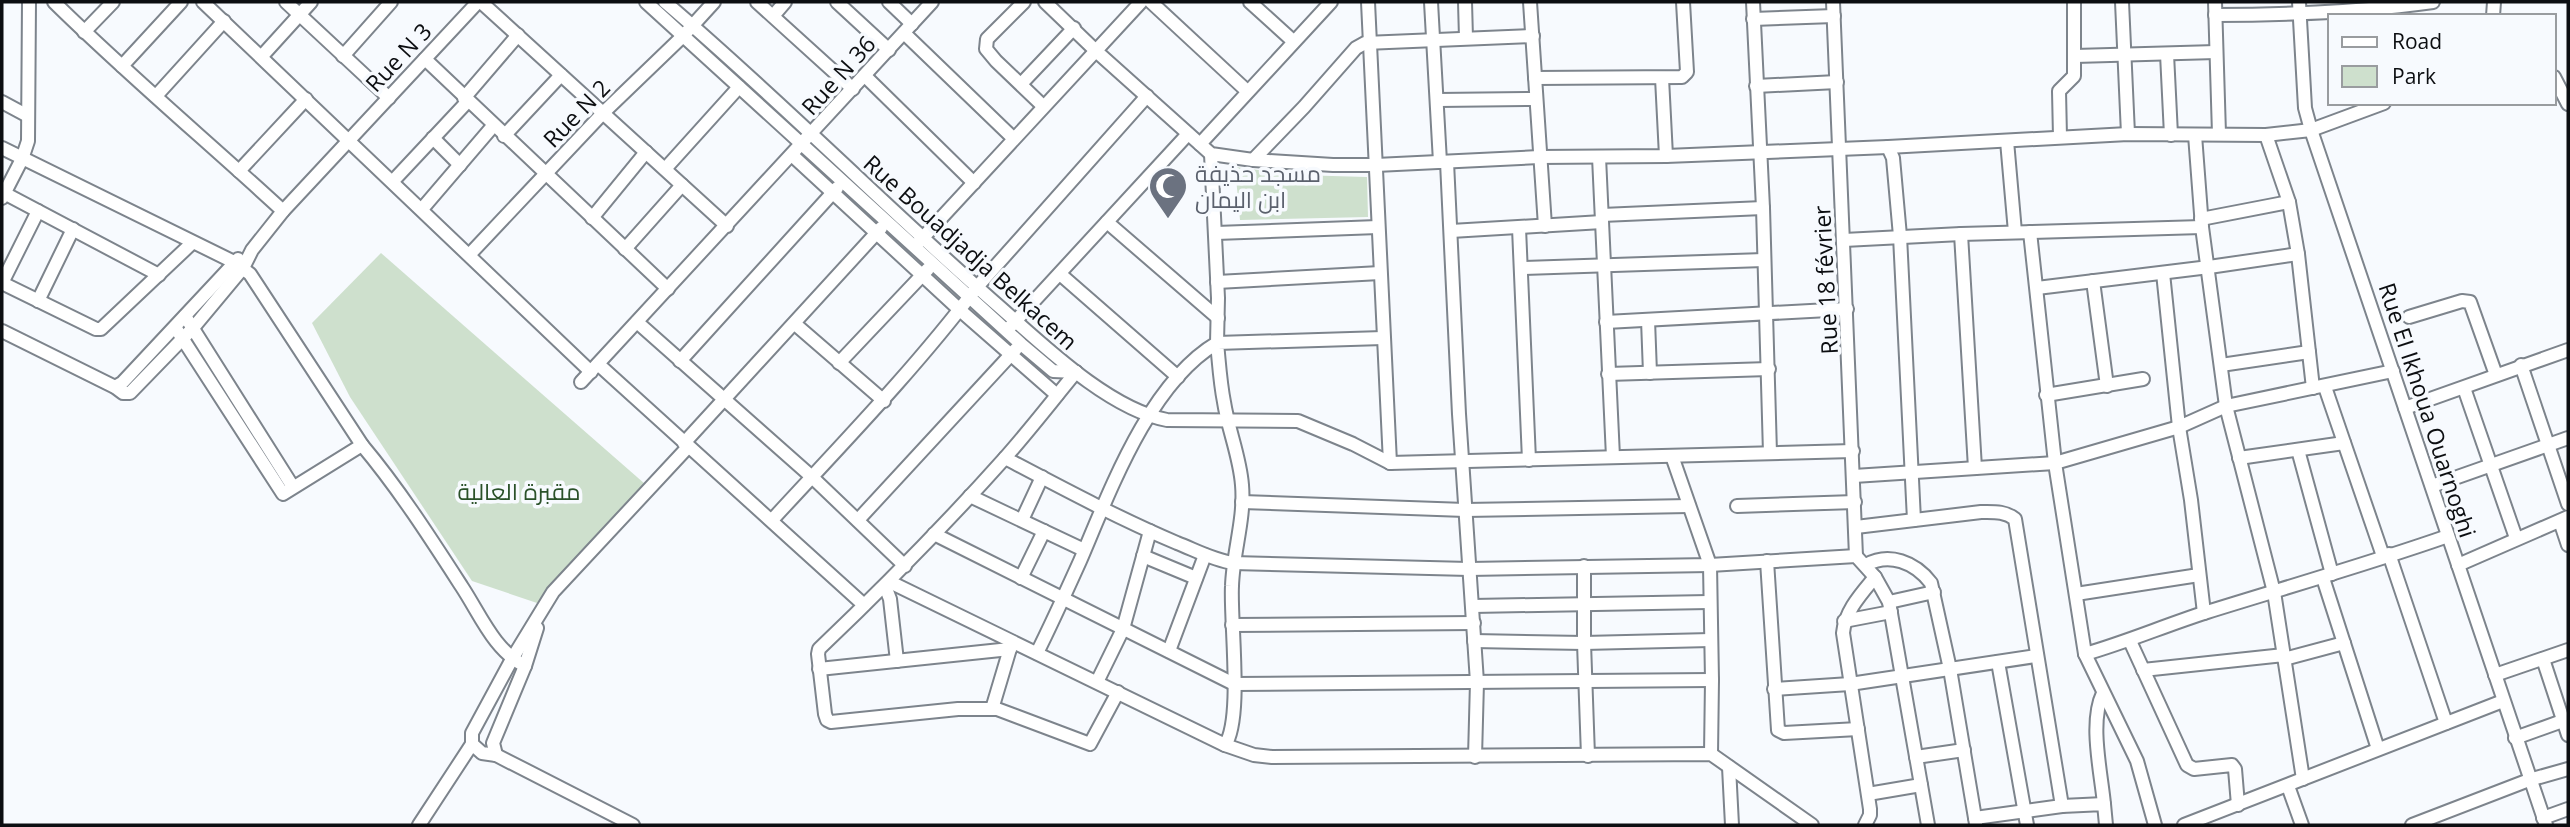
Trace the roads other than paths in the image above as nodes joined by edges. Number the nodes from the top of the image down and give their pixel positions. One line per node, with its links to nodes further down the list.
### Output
1 (29, 2): 87 (street)
2 (54, 2): 46 (street)
3 (113, 2): 46 (street)
4 (181, 2): 63 (street)
5 (203, 2): 42 (street)
6 (286, 2): 37 (street)
7 (312, 2): 37 (street)
8 (391, 2): 60 (street)
9 (479, 2): 47 (street); 62 (street, Rue N 3)
10 (646, 2): 48 (street, Rue Bouadjadja Belkacem)
11 (665, 2): 43 (street, Rue Bouadjadja Belkacem)
12 (714, 2): 43 (street, Rue N 2)
13 (757, 2): 39 (street)
14 (785, 2): 39 (street)
15 (837, 2): 54 (street)
16 (889, 2): 45 (street)
17 (932, 2): 45 (street, Rue N 36)
18 (1024, 2): 70 (street)
19 (1045, 2): 44 (street)
20 (1151, 2): 74 (street)
21 (1250, 2): 52 (street)
22 (1331, 2): 52 (street)
23 (1368, 2): 53 (street)
24 (1431, 2): 50 (street)
25 (1465, 2): 51 (street)
26 (1530, 2): 49 (street)
27 (1683, 2): 67 (street)
28 (1752, 2): 41 (street)
29 (1833, 2): 40 (street, Rue 18 février)
30 (2074, 2): 61 (street)
31 (2122, 2): 58 (street)
32 (2299, 2): 38 (street, Rue EI Ikhoua Ouarnoghi)
33 (2434, 2): 36 (street)
34 (1134, 4): 55 (street)
35 (2215, 8): 38 (street); 56 (street)
36 (2385, 9): 38 (street)
37 (299, 15): 59 (street); 60 (street)
38 (2299, 15): 89 (street, Rue EI Ikhoua Ouarnoghi)
39 (773, 16): 73 (street)
40 (1834, 16): 41 (street); 69 (street, Rue 18 février)
41 (1753, 19): 71 (street)
42 (224, 21): 59 (street); 75 (street)
43 (693, 25): 48 (street, Rue N 2); 101 (street, Rue Bouadjadja Belkacem)
44 (1074, 28): 55 (street); 70 (street)
45 (908, 29): 54 (street, Rue N 36); 99 (street)
46 (84, 32): 63 (street)
47 (518, 35): 64 (street); 79 (street)
48 (683, 36): 72 (street, Rue Bouadjadja Belkacem); 86 (street, Rue N 2)
49 (1533, 36): 51 (street); 66 (street)
50 (1434, 38): 51 (street); 53 (street); 81 (street)
51 (1466, 38)
52 (1293, 41): 74 (street)
53 (1371, 42): 115 (street); 118 (street)
54 (888, 50): 65 (street, Rue N 36)
55 (1096, 51): 76 (street); 85 (street)
56 (2216, 52): 57 (street); 92 (street)
57 (2167, 54): 58 (street); 93 (street)
58 (2124, 55): 61 (street); 91 (street)
59 (262, 56): 78 (street)
60 (344, 56): 77 (street)
61 (2076, 56): 97 (street)
62 (425, 59): 77 (street, Rue N 3); 79 (street)
63 (122, 66): 75 (street)
64 (561, 75): 86 (street); 96 (street)
65 (865, 76): 73 (street, Rue N 36); 124 (street)
66 (1535, 78): 67 (street); 80 (street)
67 (1662, 78): 111 (street)
68 (2556, 81): 83 (street)
69 (1837, 82): 71 (street); 106 (street, Rue 18 février)
70 (1022, 83): 85 (street)
71 (1756, 86): 108 (street)
72 (738, 87): 101 (street, Rue Bouadjadja Belkacem); 119 (street)
73 (853, 89): 101 (street, Rue N 36)
74 (1247, 91): 103 (street)
75 (156, 96): 120 (street)
76 (1147, 96): 90 (street); 170 (street)
77 (389, 98): 100 (street, Rue N 3)
78 (306, 99): 100 (street); 120 (street)
79 (466, 99): 88 (street); 98 (street)
80 (1535, 99): 81 (street); 112 (street)
81 (1438, 100): 116 (street)
82 (2, 102): 87 (street)
83 (2568, 104)
84 (2379, 105): 89 (street)
85 (1043, 106): 99 (street)
86 (603, 113): 107 (street); 121 (street, Rue N 2)
87 (28, 116): 114 (street)
88 (493, 126): 96 (street); 117 (street)
89 (2311, 130): 95 (street); 199 (street, Rue EI Ikhoua Ouarnoghi)
90 (1188, 134): 103 (street); 135 (street)
91 (2129, 134): 93 (street); 97 (street)
92 (2219, 134): 94 (street); 95 (street)
93 (2171, 135): 94 (street)
94 (2195, 135): 136 (street)
95 (2266, 135): 128 (street)
96 (504, 136): 121 (street)
97 (2060, 137): 102 (street)
98 (433, 138): 117 (street); 122 (street)
99 (1013, 138): 124 (street)
100 (349, 140): 122 (street); 132 (street, Rue N 3)
101 (807, 140): 110 (street, Rue N 36); 123 (street, Rue Bouadjadja Belkacem); 151 (street, Rue Bouadjadja Belkacem)
102 (2007, 141): 104 (street); 144 (street)
103 (1200, 144): 109 (street)
104 (1888, 147): 106 (street); 148 (street)
105 (2, 148): 114 (street)
106 (1840, 148): 108 (street); 149 (street, Rue 18 février)
107 (646, 152): 119 (street); 133 (street)
108 (1759, 152): 111 (street); 129 (street)
109 (1211, 154): 115 (street); 146 (street)
110 (793, 156): 126 (street); 137 (street, Rue N 36)
111 (1666, 156): 113 (street)
112 (1539, 157): 113 (street); 116 (street); 138 (street)
113 (1599, 157): 134 (street)
114 (22, 159): 127 (street); 150 (street)
115 (1253, 160): 118 (street)
116 (1444, 162): 118 (street); 143 (street)
117 (460, 165): 130 (street)
118 (1376, 165): 139 (street)
119 (665, 169): 125 (street)
120 (239, 171): 132 (street)
121 (546, 176): 133 (street); 153 (street, Rue N 2)
122 (393, 181): 130 (street)
123 (842, 182): 126 (street); 140 (street, Rue Bouadjadja Belkacem)
124 (974, 183): 151 (street)
125 (682, 185): 137 (street); 152 (street)
126 (832, 193): 140 (street); 193 (street)
127 (2, 196): 131 (street)
128 (2289, 202): 136 (street); 154 (street)
129 (1763, 208): 134 (street); 155 (street)
130 (422, 209): 153 (street)
131 (38, 211): 142 (street); 167 (street)
132 (283, 212): 156 (street, Rue N 3)
133 (592, 218): 152 (street)
134 (1602, 218): 138 (street); 157 (street)
135 (1107, 222): 163 (street); 177 (street)
136 (2202, 223): 145 (street); 158 (street)
137 (727, 226): 169 (street, Rue N 36)
138 (1545, 226): 141 (street)
139 (1378, 227): 146 (street); 161 (street)
140 (882, 228): 151 (street, Rue Bouadjadja Belkacem); 160 (street); 181 (street)
141 (1519, 228): 143 (street); 159 (street)
142 (73, 229): 164 (street); 171 (street)
143 (1451, 231): 232 (street)
144 (2015, 232): 145 (street); 147 (street)
145 (2031, 232): 168 (street)
146 (1216, 233): 166 (street)
147 (1961, 234): 148 (street); 236 (street)
148 (1900, 236): 149 (street); 237 (street)
149 (1844, 240): 172 (street, Rue 18 février)
150 (191, 243): 156 (street); 164 (street)
151 (918, 243): 160 (street, Rue Bouadjadja Belkacem); 170 (street, Rue Bouadjadja Belkacem)
152 (625, 249): 169 (street)
153 (470, 254): 197 (street)
154 (2298, 254): 158 (street); 191 (street)
155 (1764, 260): 157 (street); 174 (street)
156 (238, 265): 175 (street); 183 (street); 221 (street)
157 (1603, 265): 159 (street); 180 (street)
158 (2209, 267): 162 (street); 195 (street)
159 (1521, 268): 231 (street)
160 (927, 269): 170 (street, Rue Bouadjadja Belkacem); 173 (street); 194 (street)
161 (1380, 273): 166 (street); 187 (street)
162 (2163, 273): 165 (street); 218 (street)
163 (1060, 274): 182 (street); 204 (street)
164 (159, 275): 171 (street)
165 (2093, 281): 168 (street); 207 (street)
166 (1217, 282): 177 (street)
167 (2, 283): 171 (street)
168 (2036, 288): 211 (street)
169 (668, 289): 179 (street, Rue N 36)
170 (973, 292): 173 (street); 182 (street, Rue Bouadjadja Belkacem)
171 (38, 301)
172 (1847, 309): 174 (street); 225 (street, Rue 18 février)
173 (961, 310): 192 (street); 213 (street)
174 (1766, 314): 178 (street); 198 (street)
175 (185, 316): 183 (street); 185 (street)
176 (2409, 317): 203 (street)
177 (1218, 318): 188 (street)
178 (1648, 320): 180 (street); 201 (street)
179 (637, 322): 193 (street); 197 (street, Rue N 36)
180 (1606, 322): 202 (street)
181 (795, 324): 194 (street); 212 (street)
182 (1011, 326): 186 (street, Rue Bouadjadja Belkacem); 189 (street, Rue Bouadjadja Belkacem)
183 (193, 328): 185 (street); 242 (street)
184 (2, 331): 185 (street)
185 (178, 333): 242 (street)
186 (1030, 333): 189 (street); 200 (street, Rue Bouadjadja Belkacem)
187 (1383, 338): 188 (street); 233 (street)
188 (1217, 343): 204 (street); 217 (street)
189 (1020, 344): 192 (street); 200 (street, Rue Bouadjadja Belkacem)
190 (2568, 350): 196 (street)
191 (2308, 352): 195 (street); 208 (street)
192 (1011, 355): 210 (street); 253 (street)
193 (680, 362): 212 (street)
194 (839, 363): 213 (street)
195 (2221, 365): 214 (street)
196 (2521, 365): 203 (street); 223 (street)
197 (595, 368): 206 (street, Rue N 36); 222 (street)
198 (1769, 369): 201 (street); 226 (street)
199 (2393, 371): 208 (street); 215 (street, Rue EI Ikhoua Ouarnoghi)
200 (1076, 372): 210 (street); 216 (street)
201 (1650, 373): 202 (street)
202 (1608, 374): 228 (street)
203 (2496, 375): 209 (street)
204 (1178, 377): 216 (street)
205 (2143, 379): 207 (street)
206 (581, 382)
207 (2107, 386): 211 (street)
208 (2319, 388): 214 (street); 220 (street)
209 (2464, 388): 215 (street); 235 (street)
210 (1057, 395): 229 (street)
211 (2046, 395): 234 (street)
212 (725, 399): 222 (street); 239 (street)
213 (884, 401): 239 (street)
214 (2226, 406): 218 (street); 230 (street)
215 (2405, 408): 241 (street, Rue EI Ikhoua Ouarnoghi)
216 (1147, 416): 217 (street); 249 (street)
217 (1228, 420): 233 (street); 244 (street)
218 (2179, 427): 234 (street); 276 (street)
219 (2568, 438): 223 (street)
220 (2344, 443): 224 (street); 265 (street)
221 (362, 445): 242 (street); 309 (street)
222 (686, 445): 252 (street); 292 (street)
223 (2549, 446): 235 (street); 246 (street)
224 (2298, 450): 230 (street); 277 (street)
225 (1853, 451): 226 (street); 238 (street, Rue 18 février)
226 (1770, 453): 227 (street)
227 (1672, 456): 228 (street); 247 (street)
228 (1613, 457): 231 (street)
229 (1005, 458): 240 (street); 243 (street)
230 (2239, 458): 283 (street)
231 (1529, 460): 232 (street)
232 (1463, 461): 233 (street); 250 (street)
233 (1390, 463)
234 (2055, 463): 236 (street); 284 (street)
235 (2491, 467): 241 (street); 261 (street)
236 (1975, 468): 237 (street)
237 (1911, 473): 238 (street); 255 (street)
238 (1854, 476): 245 (street, Rue 18 février)
239 (812, 477): 252 (street); 253 (street)
240 (1042, 477): 249 (street); 254 (street)
241 (2432, 486): 260 (street, Rue EI Ikhoua Ouarnoghi)
242 (293, 487)
243 (970, 496): 254 (street); 259 (street)
244 (1242, 502): 250 (street); 269 (street)
245 (1855, 502): 248 (street); 256 (street, Rue 18 février)
246 (2568, 503)
247 (1689, 506): 250 (street); 270 (street)
248 (1737, 506)
249 (1102, 509): 258 (street); 263 (street)
250 (1465, 510): 275 (street)
251 (2564, 519): 261 (street); 262 (street)
252 (772, 520): 287 (street)
253 (858, 520): 273 (street)
254 (1021, 520): 257 (street)
255 (1914, 520): 256 (street); 307 (street)
256 (1856, 527): 267 (street, Rue 18 février)
257 (1044, 531): 263 (street); 279 (street)
258 (1150, 531): 264 (street); 266 (street)
259 (934, 534): 273 (street); 279 (street)
260 (2448, 536): 265 (street); 272 (street, Rue EI Ikhoua Ouarnoghi)
261 (2516, 538): 272 (street)
262 (2568, 545)
263 (1084, 550): 285 (street)
264 (1205, 555): 269 (street); 280 (street)
265 (2386, 555): 277 (street); 331 (street)
266 (1143, 556): 280 (street); 296 (street)
267 (1856, 556): 268 (street); 271 (street)
268 (1767, 561): 270 (street); 325 (street)
269 (1233, 563): 275 (street); 295 (street)
270 (1710, 565): 274 (street); 286 (street)
271 (1866, 565): 278 (street); 282 (street)
272 (2458, 565): 317 (street, Rue EI Ikhoua Ouarnoghi)
273 (905, 566): 281 (street)
274 (1584, 566): 275 (street); 289 (street)
275 (1469, 569): 288 (street)
276 (2200, 575): 284 (street); 291 (street)
277 (2327, 576): 283 (street); 301 (street)
278 (1875, 577): 290 (street); 293 (street)
279 (1021, 578): 285 (street)
280 (1196, 578): 304 (street)
281 (887, 584): 287 (street); 302 (street); 311 (street)
282 (1934, 592): 290 (street); 315 (street)
283 (2274, 592): 291 (street); 308 (street)
284 (2076, 594): 306 (street)
285 (1063, 600): 296 (street); 305 (street)
286 (1709, 602): 289 (street); 297 (street)
287 (864, 605): 314 (street)
288 (1473, 606): 289 (street); 294 (street)
289 (1584, 606): 300 (street)
290 (1890, 607): 293 (street); 318 (street)
291 (2204, 613): 299 (street)
292 (541, 614): 309 (street); 313 (street)
293 (1844, 621): 324 (street)
294 (1474, 624): 295 (street); 298 (street)
295 (1232, 625): 323 (street)
296 (1123, 629): 304 (street); 321 (street)
297 (1711, 640): 300 (street); 319 (street)
298 (1474, 641): 300 (street); 322 (street)
299 (2130, 641): 306 (street); 316 (street)
300 (1584, 643): 320 (street)
301 (2344, 643): 308 (street); 337 (street)
302 (1011, 645): 305 (street); 311 (street); 329 (street)
303 (2568, 650): 310 (street)
304 (1169, 651): 323 (street)
305 (1037, 653): 321 (street)
306 (2085, 654): 327 (street)
307 (2036, 656): 312 (street); 353 (street)
308 (2284, 657): 316 (street); 346 (street)
309 (512, 659): 313 (street); 335 (street)
310 (2543, 659): 317 (street); 330 (street)
311 (897, 661): 314 (street)
312 (1998, 662): 315 (street); 354 (street)
313 (525, 666): 340 (street)
314 (819, 669): 329 (street)
315 (1950, 669): 318 (street); 338 (street)
316 (2143, 670): 352 (street)
317 (2495, 675): 328 (street, Rue EI Ikhoua Ouarnoghi)
318 (1902, 676): 324 (street); 343 (street)
319 (1713, 680): 320 (street); 339 (street)
320 (1587, 681): 322 (street); 341 (street)
321 (1097, 682): 326 (street)
322 (1477, 682): 323 (street); 342 (street)
323 (1234, 684): 336 (street)
324 (1850, 684): 325 (street); 332 (street)
325 (1774, 689): 332 (street)
326 (1118, 692): 329 (street); 336 (street)
327 (2103, 693): 351 (street); 366 (street)
328 (2503, 701): 331 (street); 334 (street, Rue EI Ikhoua Ouarnoghi)
329 (992, 709)
330 (2566, 720): 333 (street); 334 (street)
331 (2446, 723): 337 (street)
332 (1858, 729): 350 (street)
333 (2568, 735)
334 (2515, 738): 347 (street, Rue EI Ikhoua Ouarnoghi)
335 (472, 744): 340 (street); 358 (street)
336 (1225, 745): 342 (street)
337 (2378, 749): 346 (street)
338 (1964, 750): 343 (street); 356 (street)
339 (1711, 754): 341 (street); 344 (street)
340 (496, 755): 359 (street)
341 (1588, 756): 342 (street)
342 (1475, 757)
343 (1916, 757): 348 (street)
344 (1729, 767): 360 (street); 361 (street)
345 (2568, 769): 347 (street)
346 (2303, 779): 349 (street)
347 (2529, 780): 357 (street, Rue EI Ikhoua Ouarnoghi); 369 (street)
348 (1921, 785): 350 (street); 363 (street)
349 (2288, 786): 352 (street); 368 (street)
350 (1868, 794): 362 (street)
351 (2104, 804): 353 (street); 365 (street)
352 (2238, 805): 367 (street)
353 (2062, 806): 354 (street)
354 (2025, 811): 356 (street); 364 (street)
355 (2567, 812): 357 (street)
356 (1976, 822)
357 (2544, 822)
358 (419, 825)
359 (633, 825)
360 (1732, 825)
361 (1812, 825)
362 (1865, 825)
363 (1928, 825)
364 (2026, 825)
365 (2106, 825)
366 (2155, 825)
367 (2185, 825)
368 (2302, 825)
369 (2412, 825)

